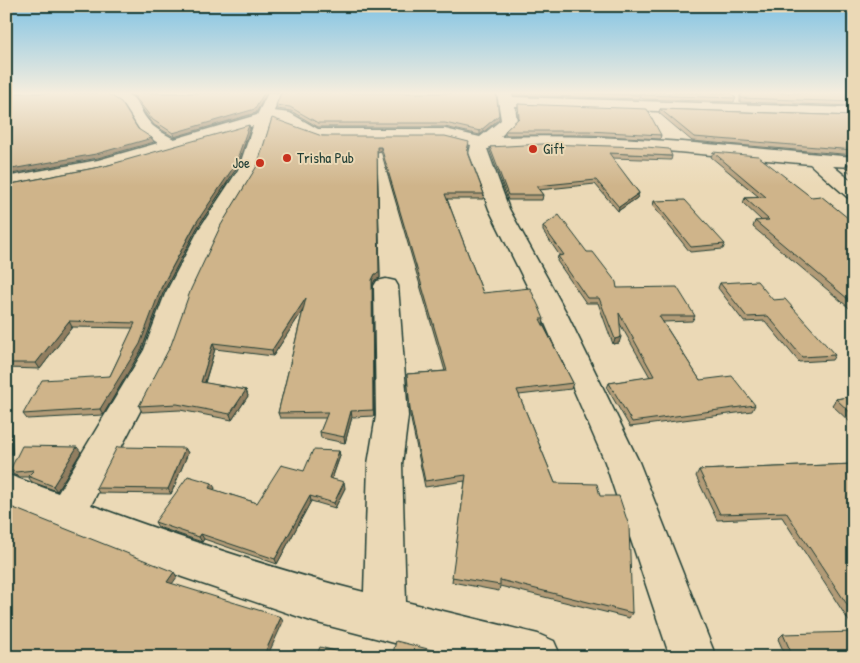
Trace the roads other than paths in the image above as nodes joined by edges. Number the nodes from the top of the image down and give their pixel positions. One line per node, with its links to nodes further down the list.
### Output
1 (144, 124): 7 (street)
2 (228, 124): 7 (street)
3 (263, 124): 14 (street)
4 (299, 124): 6 (street)
5 (507, 124): 6 (street)
6 (482, 143): 8 (street); 17 (street)
7 (172, 145): 10 (street)
8 (817, 161): 9 (street); 11 (street)
9 (854, 162)
10 (6, 184)
11 (854, 193)
12 (386, 286): 15 (street)
13 (6, 490): 14 (street)
14 (66, 514): 15 (street)
15 (385, 618): 16 (street)
16 (538, 657)
17 (693, 657)

